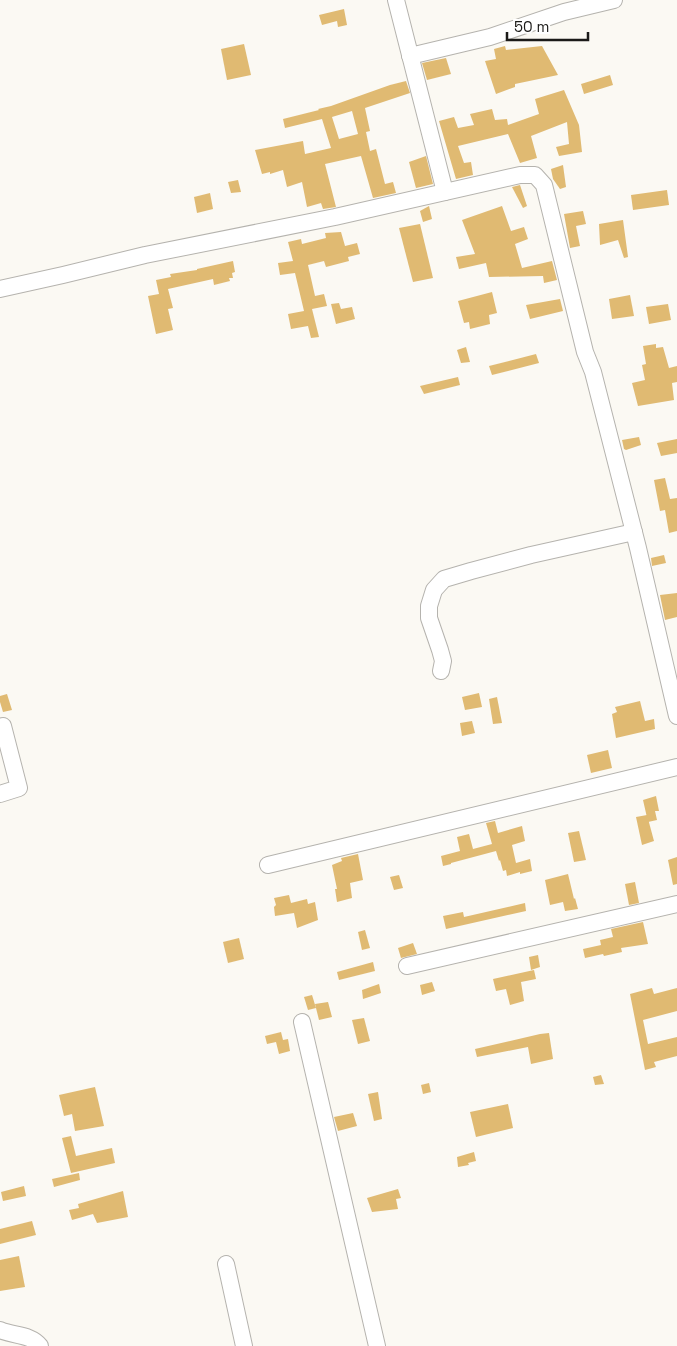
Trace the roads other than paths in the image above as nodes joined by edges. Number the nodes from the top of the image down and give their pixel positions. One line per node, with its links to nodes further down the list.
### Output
1 (396, 0): 3 (street)
2 (614, 0): 3 (street)
3 (410, 56): 4 (street)
4 (445, 192): 5 (street); 6 (street)
5 (0, 289)
6 (634, 532): 7 (street); 8 (street)
7 (441, 671)
8 (677, 716)
9 (3, 726): 11 (street)
10 (677, 766): 12 (street)
11 (0, 794)
12 (268, 866)
13 (677, 904): 14 (street)
14 (406, 966)
15 (302, 1022): 20 (street)
16 (226, 1264): 19 (street)
17 (0, 1330): 18 (street)
18 (40, 1346)
19 (244, 1346)
20 (377, 1346)

